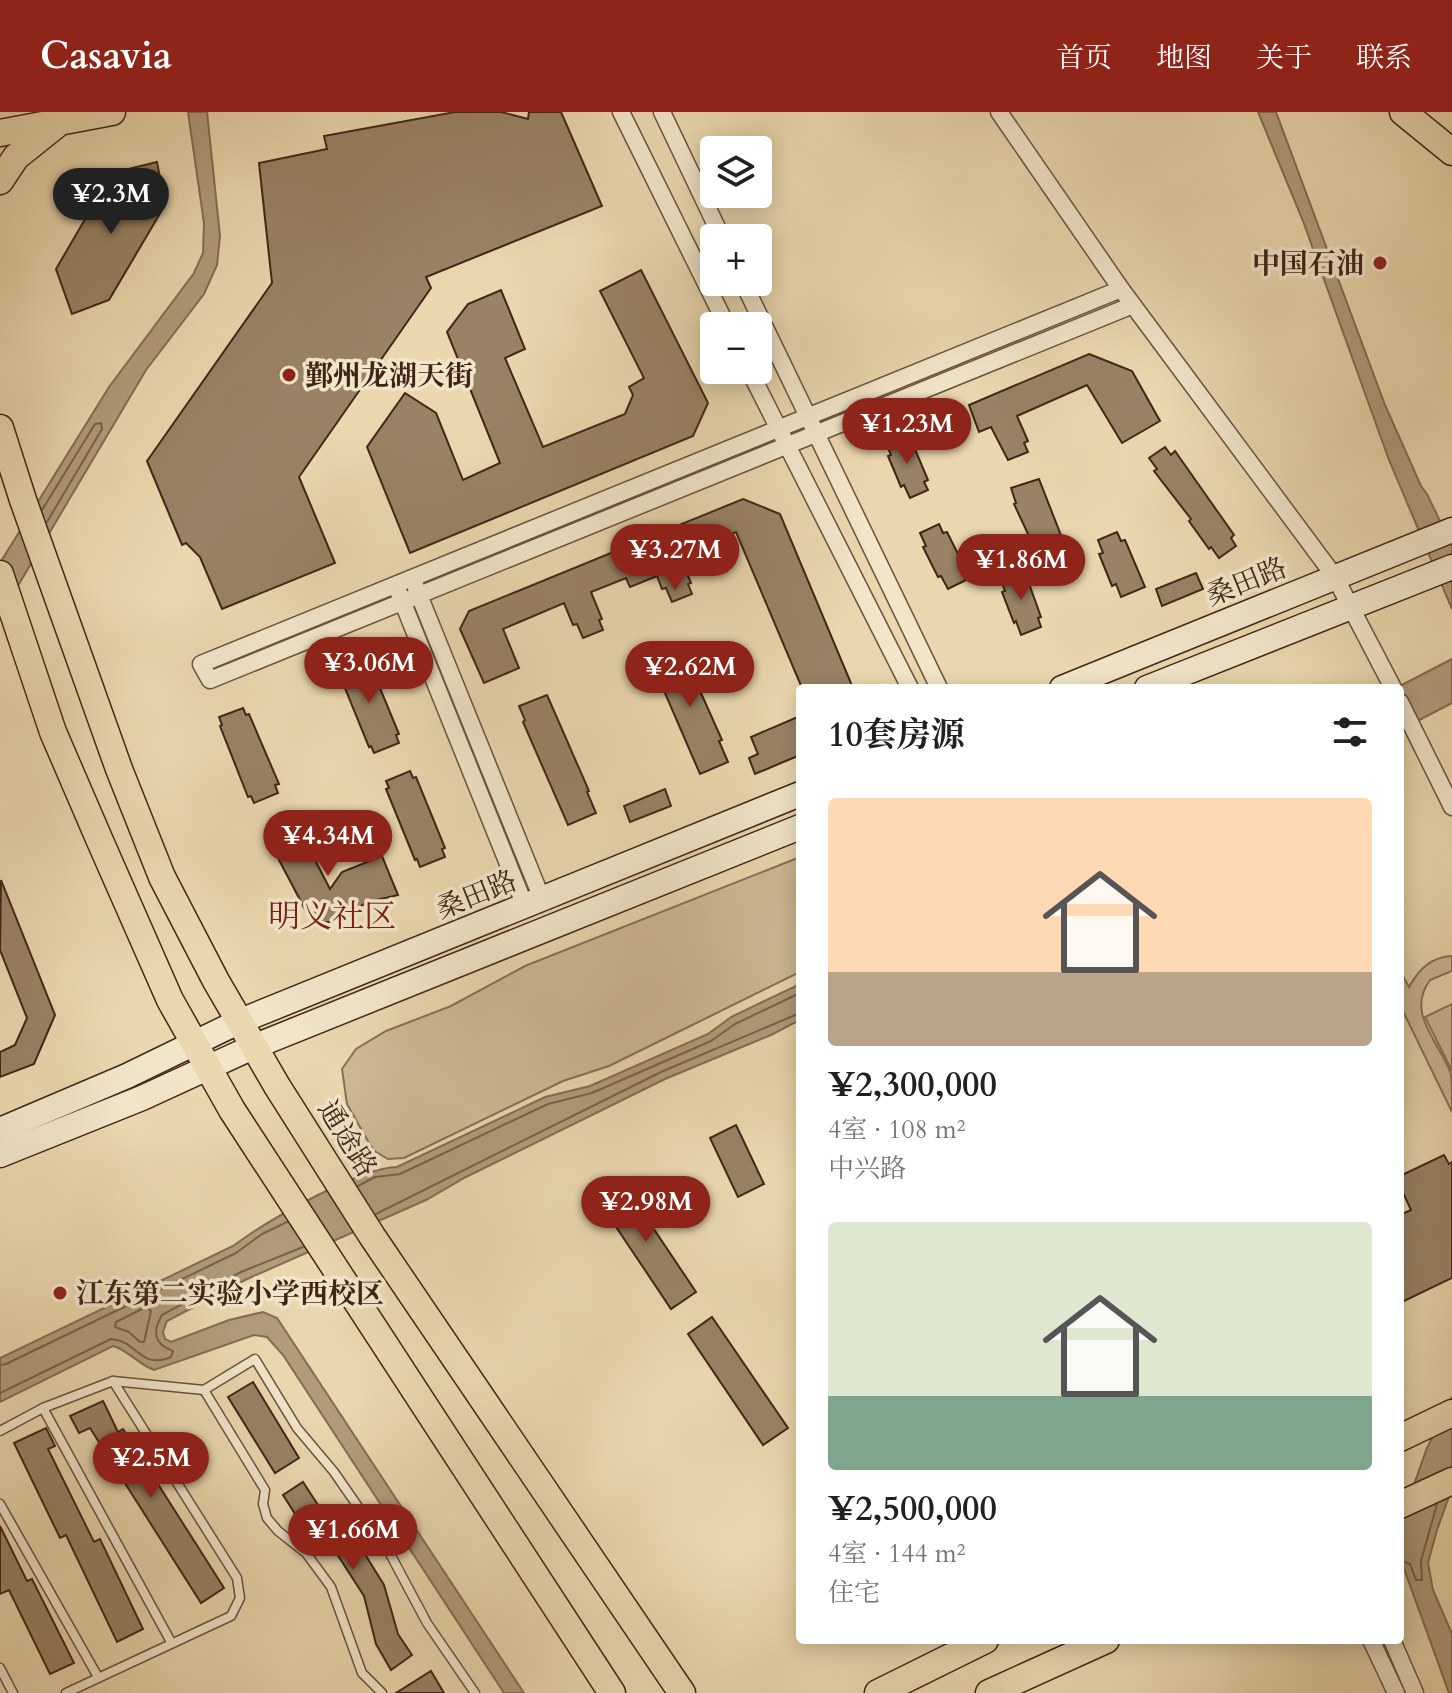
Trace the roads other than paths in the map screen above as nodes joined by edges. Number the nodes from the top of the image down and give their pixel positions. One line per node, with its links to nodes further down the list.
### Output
1 (32, 112): 7 (main road)
2 (112, 112): 8 (main road)
3 (621, 112): 16 (street)
4 (662, 112): 12 (street)
5 (999, 112): 13 (street)
6 (1403, 112): 10 (main road)
7 (0, 120)
8 (61, 122): 9 (main road); 11 (main road)
9 (0, 133)
10 (1452, 152)
11 (0, 181)
12 (715, 224)
13 (1121, 289): 15 (street); 18 (street)
14 (750, 296): 18 (street)
15 (1133, 305): 21 (street); 26 (street)
16 (720, 312)
17 (756, 384): 20 (street)
18 (807, 415): 20 (street); 21 (street)
19 (0, 428): 40 (main road, 通途路)
20 (778, 428): 22 (street); 27 (street)
21 (816, 434): 22 (street); 31 (street)
22 (787, 445): 28 (street); 30 (street)
23 (1452, 530): 26 (main road, 桑田路)
24 (1452, 567): 29 (main road)
25 (0, 574): 41 (main road)
26 (1335, 577): 29 (street); 32 (main road, 桑田路)
27 (404, 581): 28 (street); 28 (street)
28 (411, 598): 39 (street)
29 (1352, 606): 33 (main road); 34 (street)
30 (908, 684)
31 (937, 684)
32 (1072, 684)
33 (1157, 684)
34 (1391, 684)
35 (1404, 710): 37 (street)
36 (796, 796): 39 (main road, 桑田路)
37 (1452, 807)
38 (796, 829): 42 (main road, 桑田路)
39 (534, 902): 40 (main road, 桑田路)
40 (238, 1022): 41 (main road, 桑田路); 42 (main road, 通途路)
41 (193, 1044): 43 (main road); 44 (main road, 桑田路)
42 (253, 1047): 43 (main road, 桑田路); 67 (main road, 通途路)
43 (207, 1068): 45 (main road, 桑田路); 66 (main road)
44 (0, 1130)
45 (0, 1155)
46 (113, 1381): 47 (lane); 48 (lane); 55 (lane)
47 (204, 1390): 64 (lane); 65 (lane)
48 (43, 1408): 50 (lane); 55 (lane)
49 (1452, 1413): 51 (main road)
50 (0, 1431)
51 (1404, 1436)
52 (1452, 1481): 53 (main road)
53 (1404, 1503)
54 (0, 1504): 61 (lane)
55 (171, 1642): 61 (lane)
56 (977, 1644): 68 (main road)
57 (1097, 1644): 69 (main road)
58 (1373, 1644): 70 (street)
59 (1394, 1644): 71 (street)
60 (0, 1668): 62 (lane)
61 (98, 1677): 63 (lane)
62 (13, 1693)
63 (66, 1693)
64 (382, 1693)
65 (475, 1693)
66 (612, 1693)
67 (682, 1693)
68 (878, 1693)
69 (989, 1693)
70 (1396, 1693)
71 (1415, 1693)

